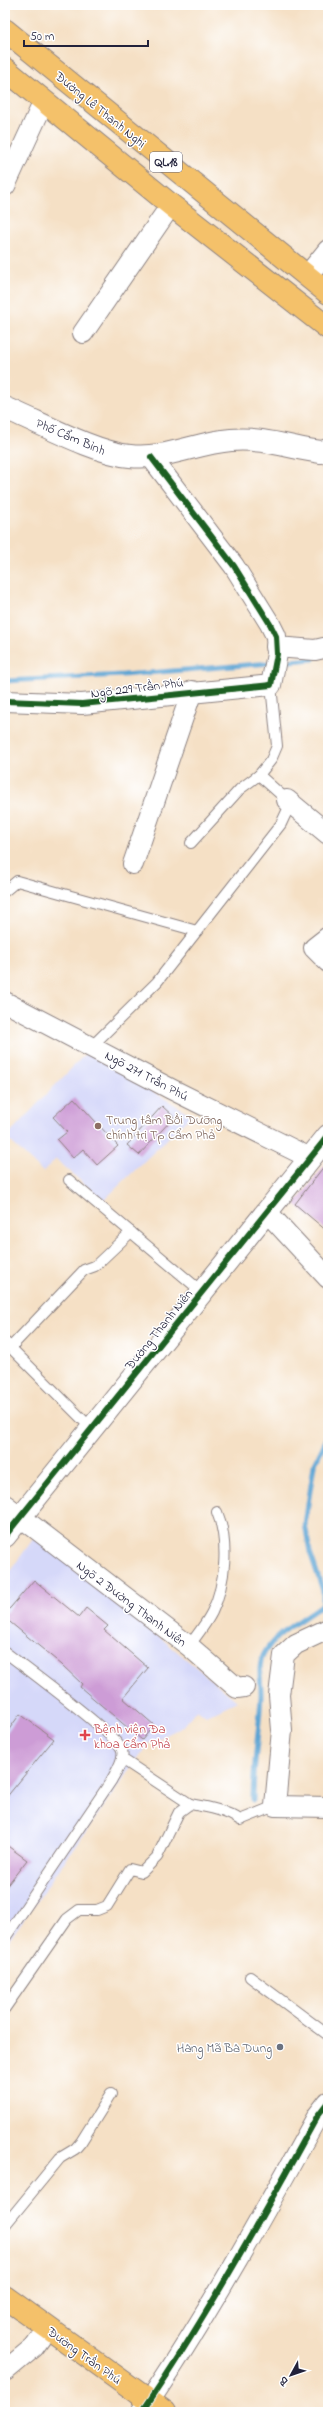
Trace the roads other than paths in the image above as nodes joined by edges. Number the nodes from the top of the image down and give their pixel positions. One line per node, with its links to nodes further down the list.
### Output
1 (5, 30): 7 (main road, Đường Lê Thanh Nghị / QL.18)
2 (5, 69): 3 (main road, QL.18)
3 (44, 101): 4 (street); 5 (main road, QL.18)
4 (5, 186)
5 (171, 205): 9 (main road, QL.18); 10 (street)
6 (328, 250): 7 (street)
7 (307, 276): 8 (main road, Đường Lê Thanh Nghị / QL.18)
8 (328, 293)
9 (328, 328)
10 (83, 332)
11 (5, 408): 13 (street, Phố Cẩm Bình)
12 (328, 450): 13 (street, Phố Cẩm Bình)
13 (151, 456): 15 (street)
14 (328, 647): 15 (street, Ngõ 229 Trần Phú)
15 (274, 664): 16 (street, Ngõ 229 Trần Phú); 18 (lane)
16 (192, 691): 17 (street, Ngõ 229 Trần Phú); 22 (street)
17 (5, 700)
18 (259, 775): 19 (lane); 21 (lane)
19 (287, 800): 20 (street); 24 (lane)
20 (328, 834)
21 (191, 843)
22 (133, 864)
23 (5, 891): 24 (lane)
24 (197, 931): 28 (lane)
25 (328, 937): 26 (street)
26 (328, 962)
27 (5, 1002): 28 (street, Ngõ 271 Trần Phú)
28 (92, 1046): 30 (street, Ngõ 271 Trần Phú)
29 (328, 1136): 30 (street, Đường Thanh Niên)
30 (310, 1158): 32 (street, Đường Thanh Niên)
31 (69, 1180): 33 (lane)
32 (267, 1212): 34 (street); 35 (street, Đường Thanh Niên)
33 (131, 1232): 35 (lane); 36 (lane)
34 (328, 1278)
35 (202, 1292): 37 (street, Đường Thanh Niên)
36 (8, 1344): 37 (lane)
37 (92, 1428): 38 (street, Đường Thanh Niên)
38 (12, 1511): 40 (street, Đường Thanh Niên); 42 (street, Ngõ 2 Đường Thanh Niên)
39 (217, 1512): 42 (lane)
40 (5, 1536)
41 (328, 1629): 47 (street)
42 (189, 1646): 44 (street, Ngõ 2 Đường Thanh Niên)
43 (5, 1652): 45 (lane)
44 (244, 1687)
45 (122, 1759): 46 (lane); 49 (lane)
46 (190, 1804): 47 (lane); 51 (lane)
47 (275, 1806): 48 (street)
48 (328, 1807)
49 (5, 1938)
50 (250, 1977): 52 (lane)
51 (5, 2008)
52 (328, 2035)
53 (111, 2094): 55 (lane)
54 (328, 2102): 59 (street)
55 (5, 2225)
56 (5, 2297): 57 (main road, Đường Trần Phú)
57 (47, 2329): 58 (street); 59 (main road, Đường Trần Phú)
58 (5, 2371)
59 (152, 2409)

